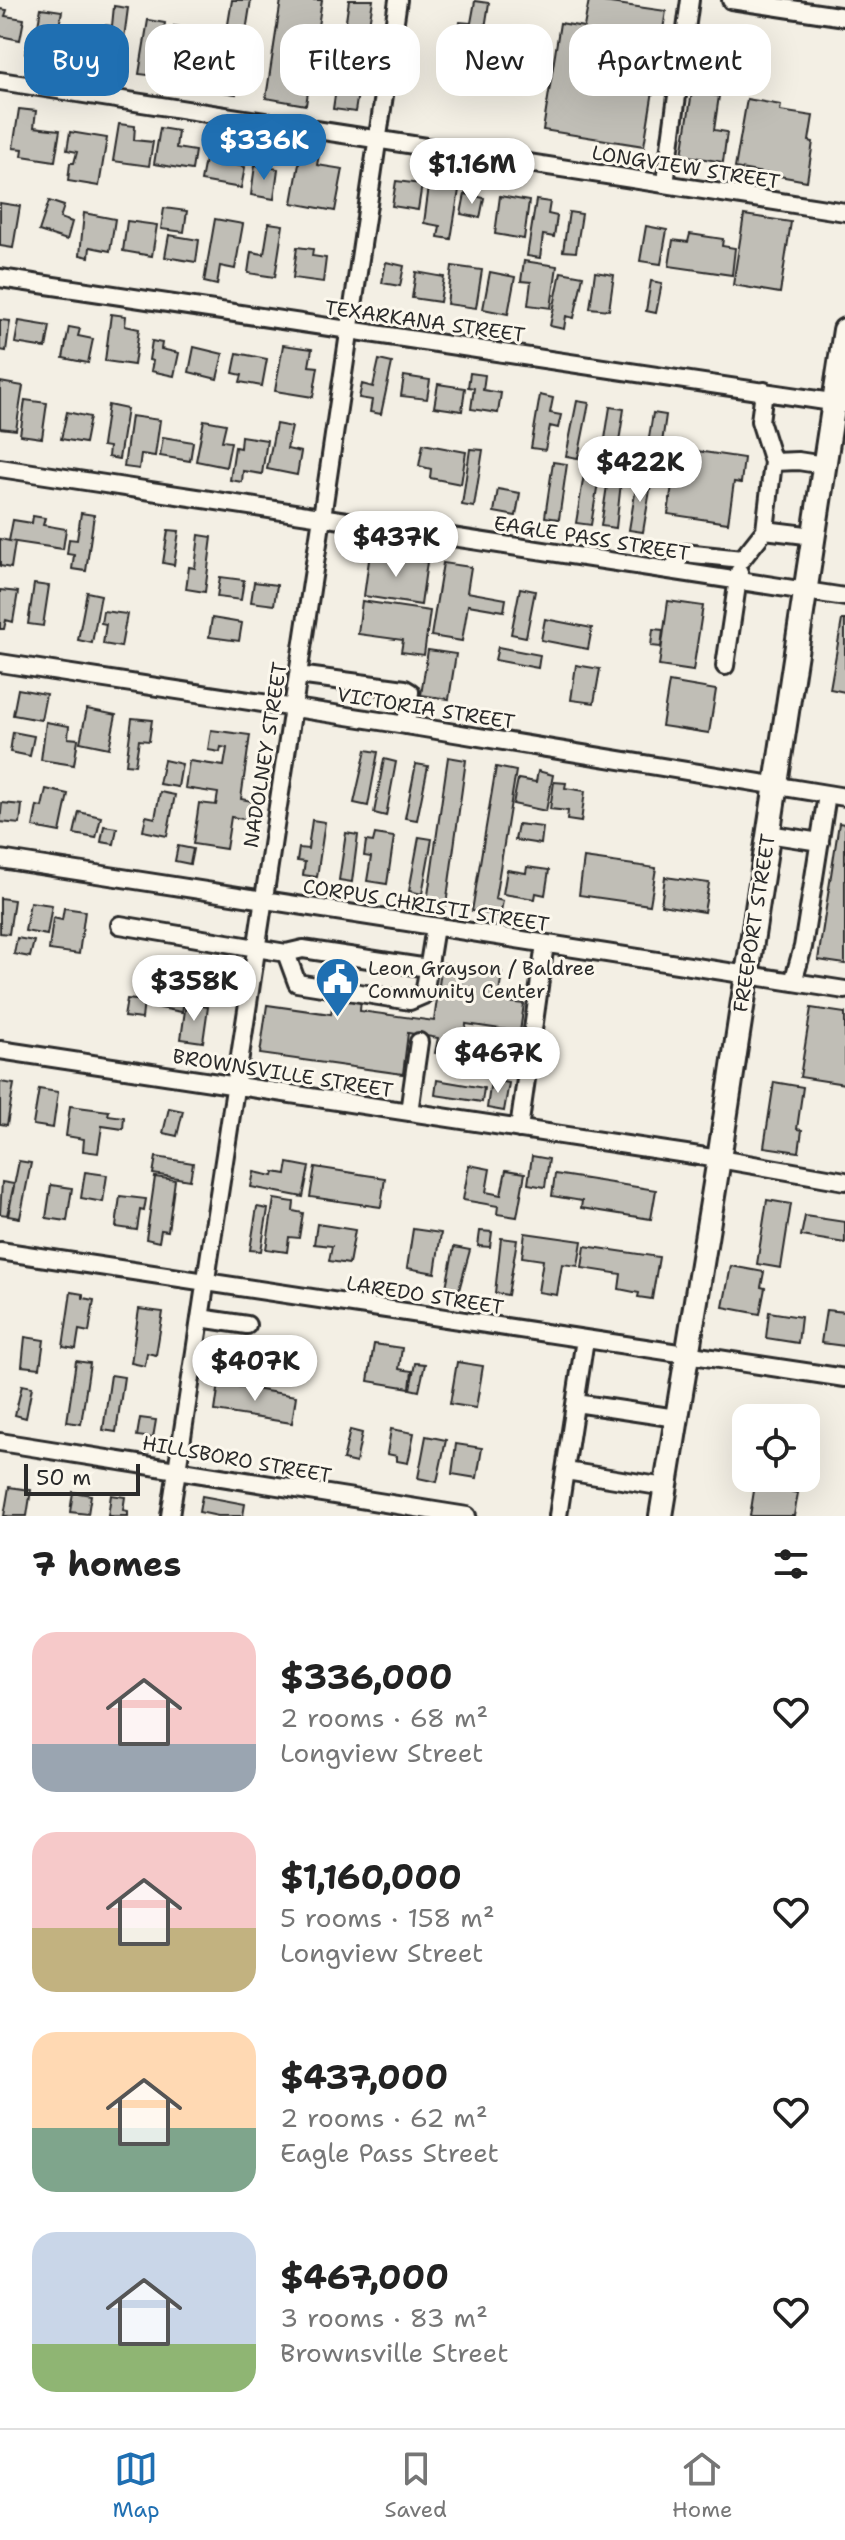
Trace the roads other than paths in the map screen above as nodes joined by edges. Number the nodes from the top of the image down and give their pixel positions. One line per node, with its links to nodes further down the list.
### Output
1 (398, 0): 6 (street, NADOLNEY STREET)
2 (690, 0): 7 (street)
3 (731, 0): 4 (street)
4 (845, 17)
5 (0, 81): 6 (street, LONGVIEW STREET)
6 (377, 139): 7 (street, LONGVIEW STREET); 10 (street, NADOLNEY STREET)
7 (665, 184): 8 (street, LONGVIEW STREET)
8 (845, 212)
9 (0, 278): 10 (street, TEXARKANA STREET)
10 (348, 330): 12 (street, TEXARKANA STREET); 17 (street, NADOLNEY STREET)
11 (845, 330): 13 (main road, FREEPORT STREET)
12 (764, 391): 13 (street, TEXARKANA STREET); 14 (street)
13 (840, 403): 15 (main road, FREEPORT STREET)
14 (773, 462): 15 (street); 18 (street)
15 (824, 465): 19 (main road, FREEPORT STREET)
16 (0, 468): 17 (street, EAGLE PASS STREET)
17 (322, 517): 21 (street, EAGLE PASS STREET); 27 (street, NADOLNEY STREET)
18 (765, 530): 19 (street); 20 (street)
19 (814, 536): 23 (main road, FREEPORT STREET)
20 (742, 559): 21 (street); 22 (street)
21 (671, 570): 22 (street, EAGLE PASS STREET)
22 (738, 580): 23 (street, EAGLE PASS STREET); 26 (street)
23 (805, 591): 24 (street, EAGLE PASS STREET); 30 (main road, FREEPORT STREET)
24 (845, 597)
25 (0, 663): 28 (street, VICTORIA STREET)
26 (725, 666)
27 (298, 675): 28 (street, NADOLNEY STREET); 29 (street)
28 (293, 707): 29 (street, VICTORIA STREET); 36 (street, NADOLNEY STREET)
29 (406, 725): 30 (street, VICTORIA STREET)
30 (776, 784): 31 (street, VICTORIA STREET); 33 (main road, FREEPORT STREET)
31 (827, 795): 32 (street, VICTORIA STREET); 34 (street)
32 (845, 797)
33 (768, 834): 34 (street); 43 (main road, FREEPORT STREET)
34 (820, 842): 44 (street)
35 (0, 859): 36 (street, CORPUS CHRISTI STREET)
36 (262, 900): 38 (street, CORPUS CHRISTI STREET); 40 (street, NADOLNEY STREET)
37 (120, 925): 40 (street)
38 (435, 927): 39 (street, CORPUS CHRISTI STREET); 42 (street)
39 (545, 944): 43 (street, CORPUS CHRISTI STREET); 50 (street)
40 (255, 948): 41 (street); 48 (street, NADOLNEY STREET)
41 (286, 953): 42 (street); 42 (street)
42 (428, 968)
43 (746, 974): 44 (street, CORPUS CHRISTI STREET); 51 (main road, FREEPORT STREET)
44 (793, 982): 45 (street, CORPUS CHRISTI STREET)
45 (845, 990)
46 (419, 1042): 49 (street)
47 (0, 1050): 48 (street, BROWNSVILLE STREET)
48 (235, 1086): 49 (street, BROWNSVILLE STREET); 54 (street, NADOLNEY STREET)
49 (409, 1112): 50 (street, BROWNSVILLE STREET)
50 (519, 1129): 51 (street, BROWNSVILLE STREET)
51 (719, 1159): 52 (street, BROWNSVILLE STREET); 58 (main road, FREEPORT STREET)
52 (845, 1181)
53 (0, 1251): 54 (street, LAREDO STREET)
54 (206, 1282): 55 (street, NADOLNEY STREET); 57 (street, LAREDO STREET)
55 (200, 1318): 56 (street); 63 (street, NADOLNEY STREET)
56 (247, 1325)
57 (585, 1339): 58 (street, LAREDO STREET); 60 (street)
58 (687, 1354): 59 (street, LAREDO STREET); 61 (main road, FREEPORT STREET)
59 (845, 1378)
60 (576, 1403): 61 (street); 64 (street)
61 (676, 1418): 65 (main road, FREEPORT STREET)
62 (0, 1442): 63 (street, HILLSBORO STREET)
63 (177, 1469): 66 (street, NADOLNEY STREET); 67 (street, HILLSBORO STREET)
64 (566, 1471): 65 (street); 68 (street)
65 (665, 1487): 69 (main road, FREEPORT STREET)
66 (170, 1516)
67 (467, 1516)
68 (558, 1516)
69 (661, 1516)

